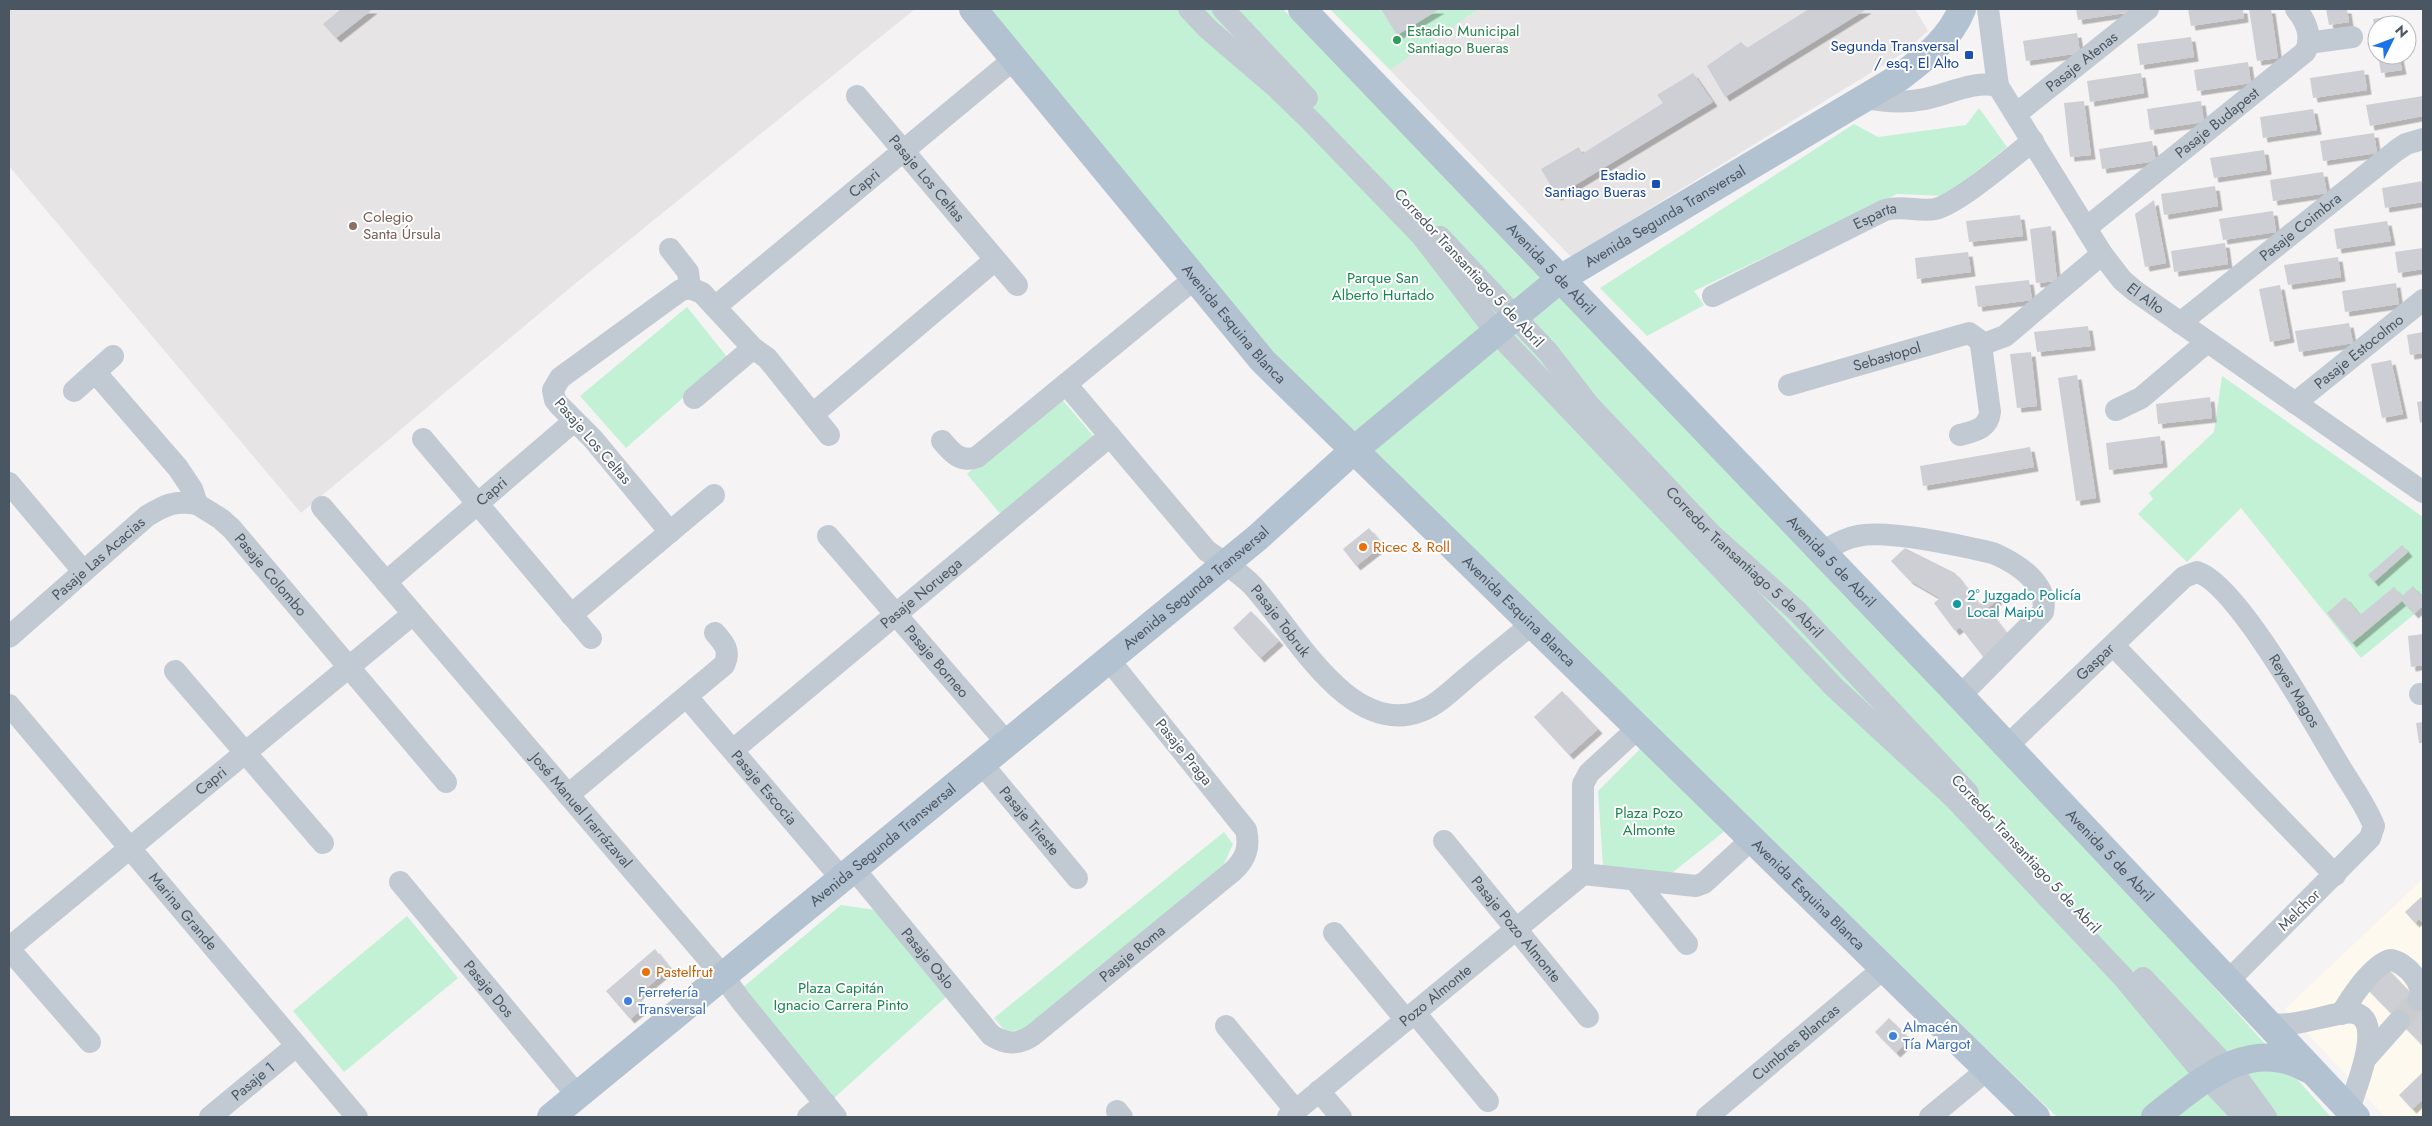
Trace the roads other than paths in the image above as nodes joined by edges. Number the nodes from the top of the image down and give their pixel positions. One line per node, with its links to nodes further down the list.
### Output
1 (973, 9): 11 (main road, Avenida Esquina Blanca)
2 (1189, 9): 31 (street, Corredor Transantiago 5 de Abril)
3 (1223, 9): 31 (street, Corredor Transantiago 5 de Abril)
4 (1302, 9): 23 (main road, Avenida 5 de Abril)
5 (1962, 9): 14 (main road, Avenida Segunda Transversal)
6 (1988, 9): 12 (street, El Alto)
7 (2148, 9): 15 (street, Pasaje Atenas)
8 (2296, 9): 10 (street)
9 (2352, 37): 10 (street)
10 (2308, 43): 19 (street, Pasaje Budapest)
11 (1014, 59): 18 (street, Capri); 24 (main road, Avenida Esquina Blanca)
12 (1998, 86): 14 (street); 15 (street, El Alto)
13 (857, 96): 18 (street, Pasaje Los Celtas)
14 (1867, 98): 23 (main road, Avenida Segunda Transversal)
15 (2016, 114): 17 (street, El Alto)
16 (2423, 139): 30 (street, Pasaje Coimbra)
17 (2033, 141): 19 (street, El Alto); 27 (street, Esparta)
18 (903, 151): 22 (street, Pasaje Los Celtas); 29 (street, Capri)
19 (2086, 228): 21 (street, El Alto)
20 (670, 249): 26 (street)
21 (2102, 254): 30 (street, El Alto); 33 (street)
22 (996, 260): 25 (street, Pasaje Los Celtas); 43 (street)
23 (1560, 279): 31 (main road, Avenida Segunda Transversal); 59 (main road, Avenida 5 de Abril)
24 (1194, 280): 37 (street); 50 (main road, Avenida Esquina Blanca)
25 (1017, 285)
26 (690, 288): 29 (street); 44 (street, Pasaje Los Celtas)
27 (1713, 296)
28 (2423, 300): 41 (street, Pasaje Estocolmo)
29 (715, 307): 34 (street)
30 (2180, 323): 32 (street, El Alto)
31 (1505, 324): 50 (main road, Avenida Segunda Transversal); 118 (street, Corredor Transantiago 5 de Abril)
32 (2207, 342): 41 (street, El Alto); 42 (street)
33 (1981, 345): 38 (street, Sebastopol); 46 (street)
34 (753, 348): 40 (street); 43 (street)
35 (113, 356): 36 (street)
36 (95, 372): 39 (street); 54 (street)
37 (1066, 384): 47 (street, Pasaje Tobruk); 49 (street)
38 (1789, 385)
39 (74, 391)
40 (694, 398)
41 (2295, 403): 52 (street, El Alto)
42 (2116, 410)
43 (813, 414): 45 (street)
44 (573, 422): 55 (street, Capri); 57 (street, Pasaje Los Celtas)
45 (830, 435)
46 (1960, 435)
47 (1110, 436): 60 (street, Pasaje Tobruk); 66 (street, Pasaje Noruega)
48 (423, 439): 55 (street)
49 (942, 441)
50 (1354, 450): 60 (main road, Avenida Segunda Transversal); 67 (main road, Avenida Esquina Blanca)
51 (9, 483): 61 (street)
52 (2423, 491)
53 (714, 495): 57 (street)
54 (197, 504): 61 (street, Pasaje Las Acacias); 73 (street, Pasaje Colombo)
55 (477, 504): 63 (street, Capri); 65 (street)
56 (322, 507): 63 (street, José Manuel Irarrázaval)
57 (670, 532): 65 (street)
58 (828, 536): 66 (street, Pasaje Borneo)
59 (1822, 552): 76 (main road, Avenida 5 de Abril); 76 (street)
60 (1227, 564): 67 (street, Pasaje Tobruk); 72 (main road, Avenida Segunda Transversal)
61 (83, 571): 69 (street, Pasaje Las Acacias)
62 (2184, 577): 71 (street, Gaspar); 86 (street, Reyes Magos)
63 (386, 582): 64 (street, José Manuel Irarrázaval)
64 (413, 614): 73 (street, Capri); 85 (street, José Manuel Irarrázaval)
65 (571, 614): 70 (street)
66 (896, 614): 79 (street, Pasaje Borneo); 81 (street, Pasaje Noruega)
67 (1532, 624): 78 (main road, Avenida Esquina Blanca)
68 (715, 633): 75 (street)
69 (9, 637)
70 (591, 638)
71 (2113, 645): 80 (street, Gaspar); 94 (street)
72 (1109, 660): 79 (main road, Avenida Segunda Transversal); 91 (street, Pasaje Praga)
73 (349, 667): 82 (street, Capri); 84 (street, Pasaje Colombo)
74 (175, 671): 82 (street)
75 (687, 696): 81 (street, Pasaje Escocia); 85 (street)
76 (1960, 696): 80 (main road, Avenida 5 de Abril)
77 (9, 705): 90 (street, Marina Grande)
78 (1638, 728): 87 (main road, Avenida Esquina Blanca); 93 (street)
79 (1007, 743): 83 (main road, Avenida Segunda Transversal)
80 (2007, 746): 104 (main road, Avenida 5 de Abril)
81 (732, 750): 92 (street, Pasaje Escocia)
82 (245, 753): 89 (street); 90 (street, Capri)
83 (982, 764): 92 (main road, Avenida Segunda Transversal); 95 (street, Pasaje Trieste)
84 (446, 782)
85 (568, 795): 103 (street, José Manuel Irarrázaval)
86 (2370, 838): 94 (street, Melchor)
87 (1752, 839): 96 (street); 102 (main road, Avenida Esquina Blanca)
88 (1444, 841): 98 (street, Pasaje Pozo Almonte)
89 (323, 843)
90 (130, 848): 101 (street, Capri); 114 (street, Marina Grande)
91 (1248, 850): 113 (street, Pasaje Roma)
92 (848, 874): 103 (main road, Avenida Segunda Transversal); 113 (street, Pasaje Oslo)
93 (1583, 874): 96 (street); 98 (street, Pozo Almonte)
94 (2335, 875): 104 (street, Melchor)
95 (1077, 878)
96 (1635, 880): 100 (street)
97 (400, 882): 120 (street, Pasaje Dos)
98 (1516, 929): 107 (street, Pozo Almonte); 108 (street, Pasaje Pozo Almonte)
99 (1334, 933): 107 (street)
100 (1687, 944)
101 (9, 949): 112 (street)
102 (1884, 968): 116 (main road, Avenida Esquina Blanca); 131 (street, Cumbres Blancas)
103 (723, 976): 120 (main road, Avenida Segunda Transversal); 122 (street, José Manuel Irarrázaval)
104 (2228, 981): 110 (main road, Avenida 5 de Abril)
105 (2418, 1000): 106 (street)
106 (2341, 1014): 110 (street); 115 (street)
107 (1410, 1017): 119 (street, Pozo Almonte); 121 (street)
108 (1588, 1017)
109 (2399, 1021): 115 (street)
110 (2268, 1024): 117 (main road, Avenida 5 de Abril)
111 (1226, 1026): 124 (street)
112 (90, 1042)
113 (1007, 1042)
114 (296, 1046): 126 (street, Pasaje 1); 127 (street, Marina Grande)
115 (2363, 1062): 123 (street)
116 (1987, 1070): 132 (street); 133 (main road, Avenida Esquina Blanca)
117 (2311, 1070): 118 (main road); 123 (main road, Avenida 5 de Abril)
118 (2216, 1072): 125 (main road); 134 (street); 135 (street, Corredor Transantiago 5 de Abril)
119 (1320, 1091): 124 (street, Pozo Almonte); 130 (street)
120 (577, 1095): 128 (main road, Avenida Segunda Transversal)
121 (1488, 1102)
122 (831, 1110): 129 (street)
123 (2352, 1113)
124 (1292, 1114)
125 (2159, 1115)
126 (210, 1117)
127 (356, 1117)
128 (550, 1117)
129 (808, 1117)
130 (1341, 1117)
131 (1707, 1117)
132 (1930, 1117)
133 (2036, 1117)
134 (2244, 1117)
135 (2266, 1117)

